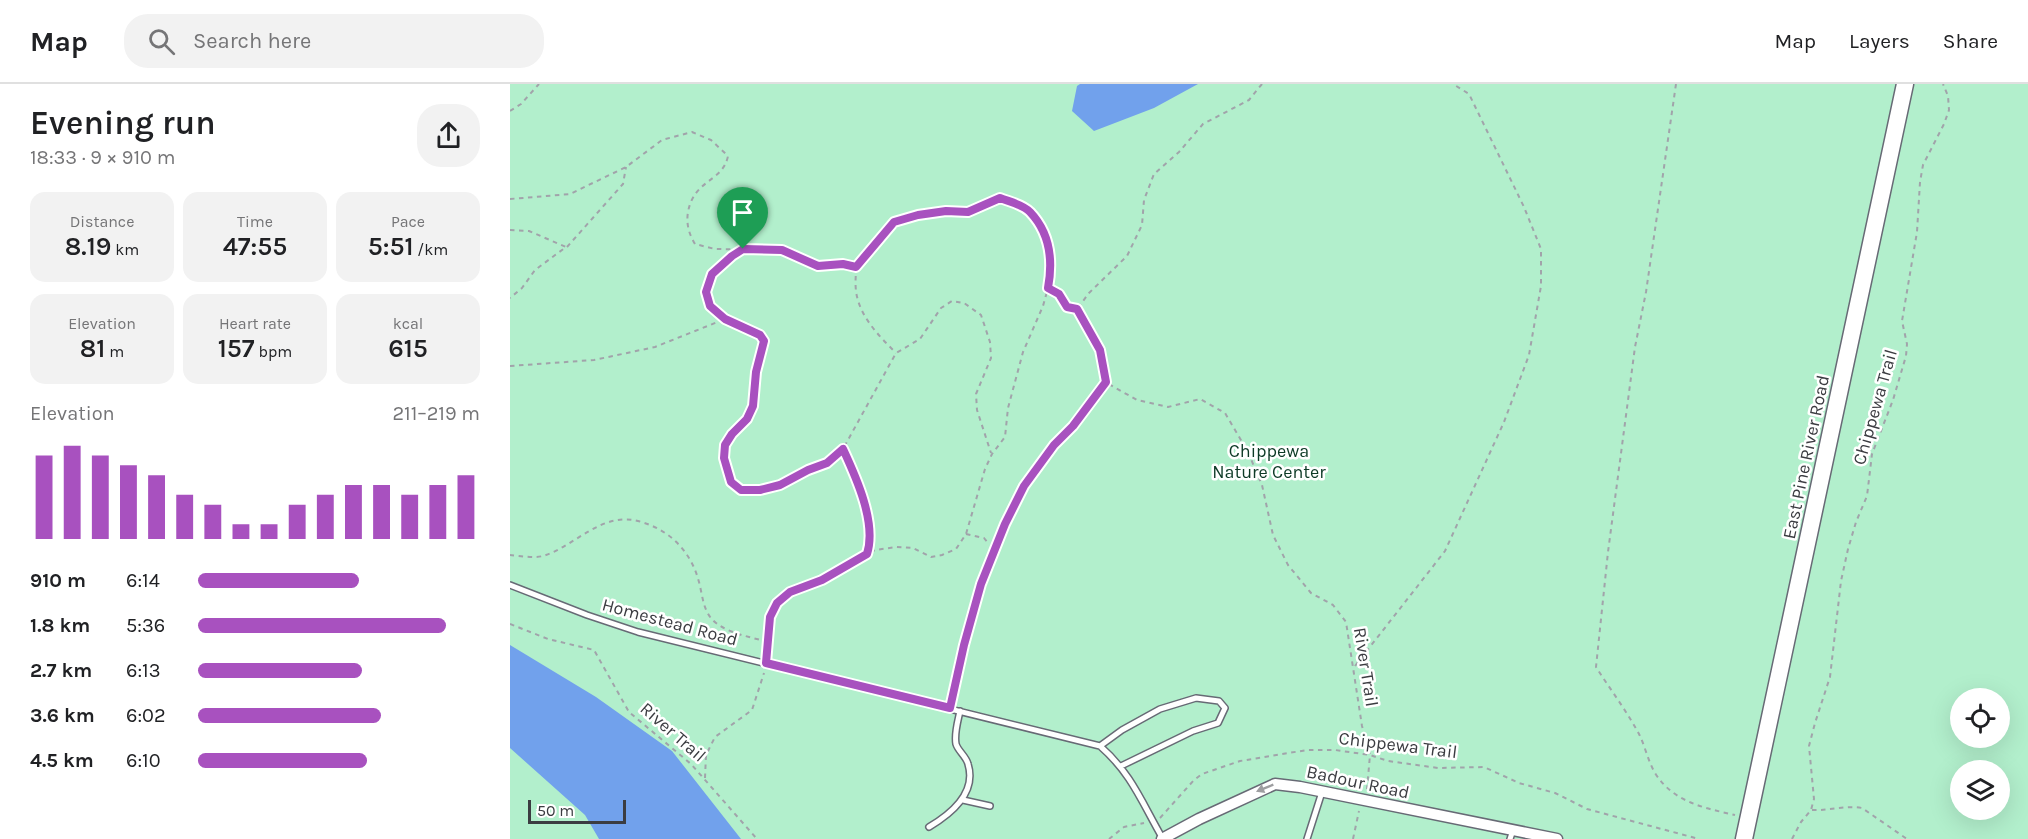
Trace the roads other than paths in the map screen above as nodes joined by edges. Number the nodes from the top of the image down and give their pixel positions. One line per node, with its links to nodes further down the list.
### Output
1 (1905, 84): 16 (street, East Pine River Road)
2 (994, 551): 4 (lane)
3 (510, 585): 4 (lane, Homestead Road)
4 (950, 708): 5 (lane, Homestead Road)
5 (960, 711): 6 (lane, Homestead Road); 9 (lane)
6 (1100, 746): 7 (lane, Homestead Road); 7 (lane)
7 (1121, 766): 13 (lane, Homestead Road)
8 (1322, 792): 12 (street, Badour Road); 13 (street, Badour Road, one-way to 13); 14 (lane)
9 (963, 800): 10 (lane); 11 (lane)
10 (990, 806)
11 (929, 827)
12 (1511, 835): 15 (street, Badour Road)
13 (1162, 839)
14 (1307, 839)
15 (1557, 839)
16 (1744, 839)

